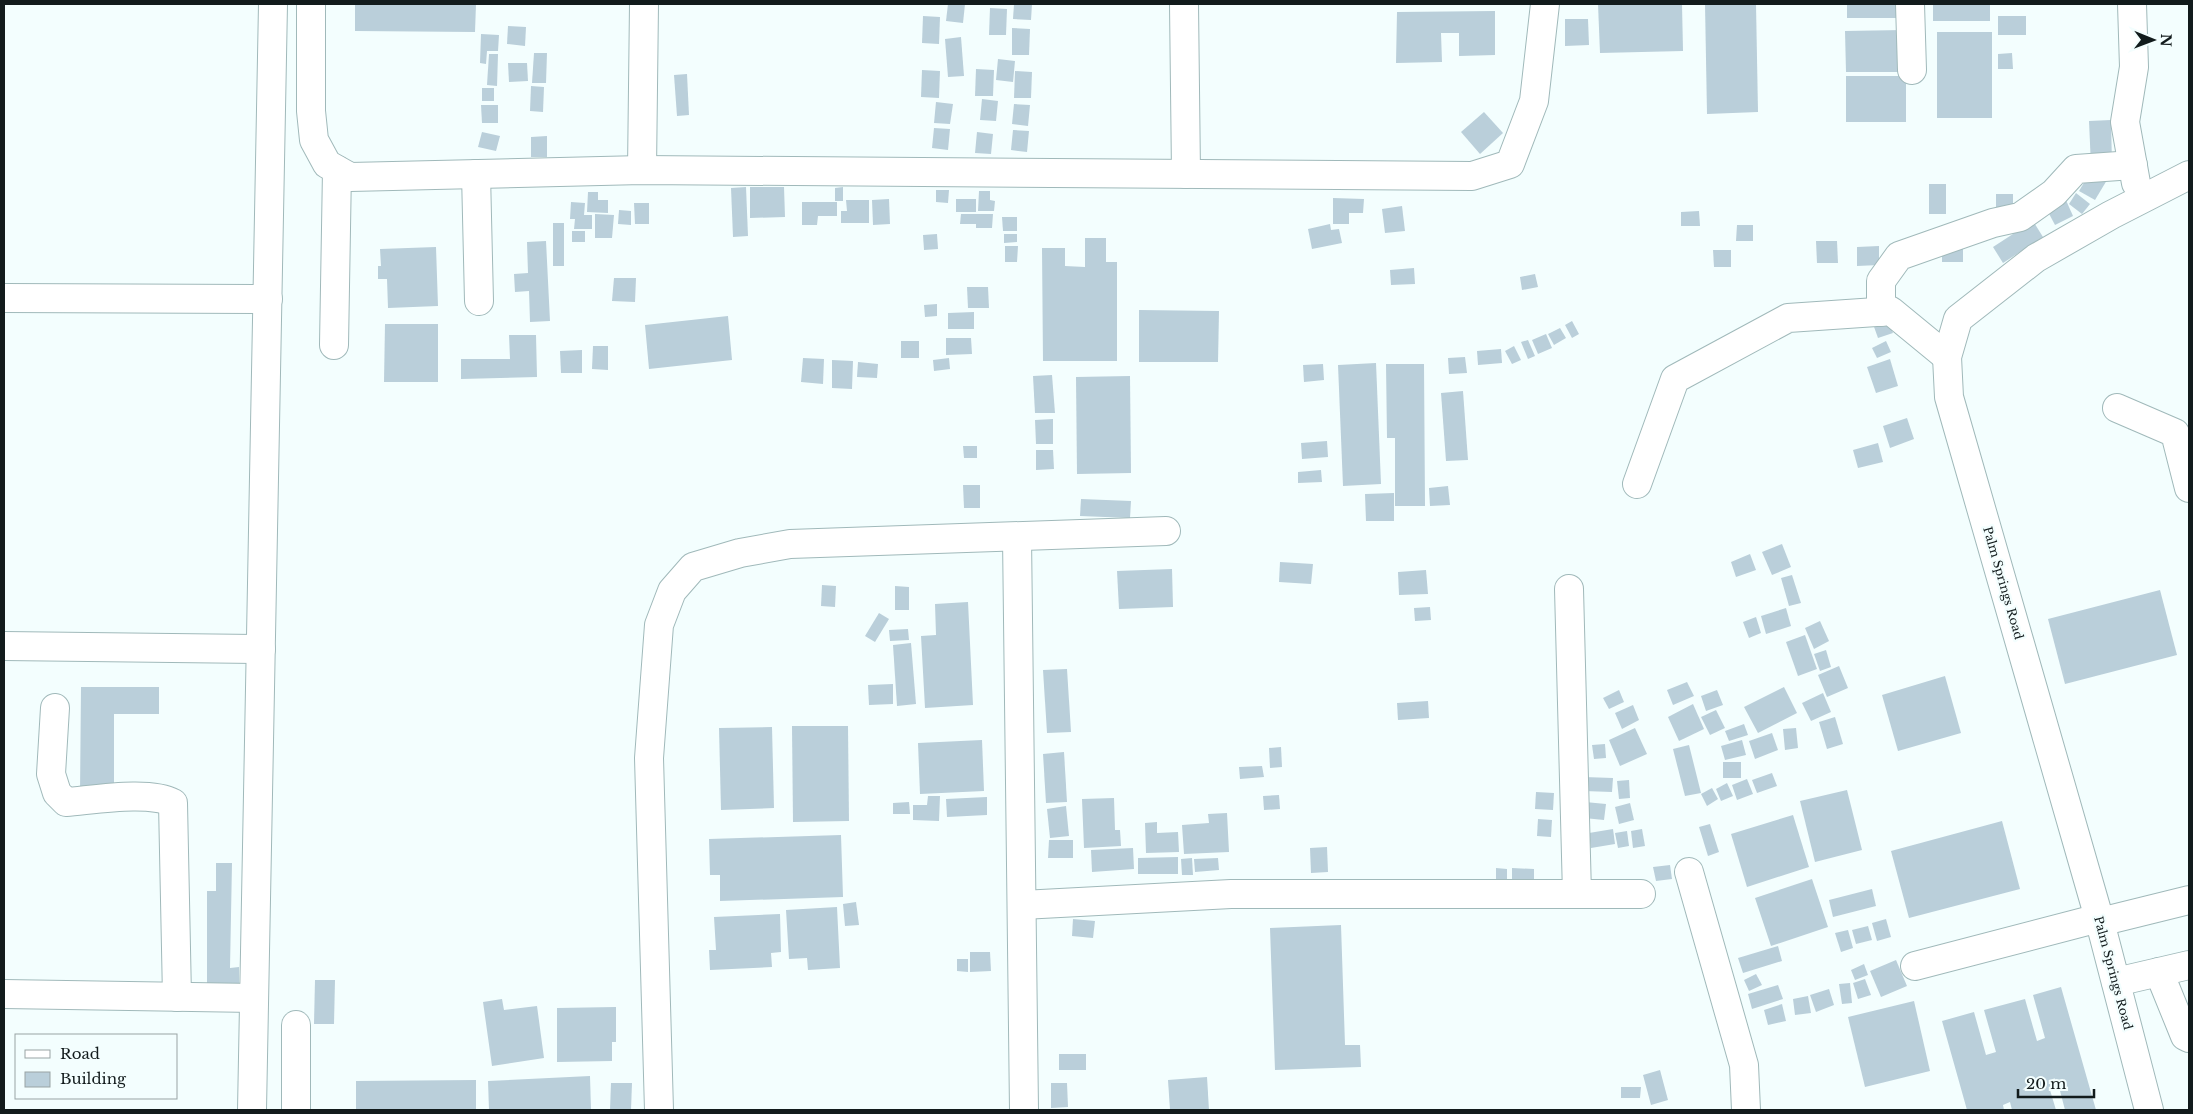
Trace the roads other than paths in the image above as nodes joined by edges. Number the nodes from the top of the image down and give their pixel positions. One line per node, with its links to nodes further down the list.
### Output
1 (274, 4): 17 (street)
2 (311, 4): 10 (street)
3 (644, 4): 11 (street)
4 (1184, 4): 13 (street)
5 (1545, 4): 13 (street)
6 (1910, 4): 8 (street)
7 (2132, 4): 9 (street)
8 (1912, 70)
9 (2133, 165): 15 (street); 19 (street)
10 (337, 170): 12 (street); 20 (street)
11 (642, 170): 12 (street); 13 (street)
12 (476, 174): 18 (street)
13 (1186, 174)
14 (2189, 174): 15 (street, Palm Springs Road)
15 (2138, 201): 21 (street, Palm Springs Road)
16 (4, 298): 17 (street)
17 (268, 300): 30 (street)
18 (479, 302)
19 (1881, 312): 21 (street); 24 (street)
20 (334, 345)
21 (1947, 357): 37 (street, Palm Springs Road)
22 (2118, 408): 23 (street)
23 (2182, 429): 25 (street)
24 (1637, 484)
25 (2189, 488)
26 (1166, 531): 27 (street)
27 (1018, 537): 36 (street); 49 (street)
28 (1570, 589): 33 (street)
29 (4, 646): 30 (street)
30 (261, 649): 44 (street)
31 (55, 708): 43 (street)
32 (1689, 872): 51 (street)
33 (1577, 894): 34 (street); 36 (street)
34 (1641, 894)
35 (2189, 900): 37 (street)
36 (1022, 905): 50 (street)
37 (2100, 920): 38 (street); 41 (street, Palm Springs Road)
38 (1915, 966)
39 (2189, 966): 40 (street)
40 (2159, 972): 41 (street); 46 (street)
41 (2116, 982): 52 (street, Palm Springs Road)
42 (4, 994): 43 (street)
43 (177, 997): 44 (street)
44 (254, 998): 47 (street)
45 (296, 1025): 48 (street)
46 (2189, 1038)
47 (252, 1110)
48 (296, 1110)
49 (659, 1110)
50 (1024, 1110)
51 (1746, 1110)
52 (2149, 1110)

